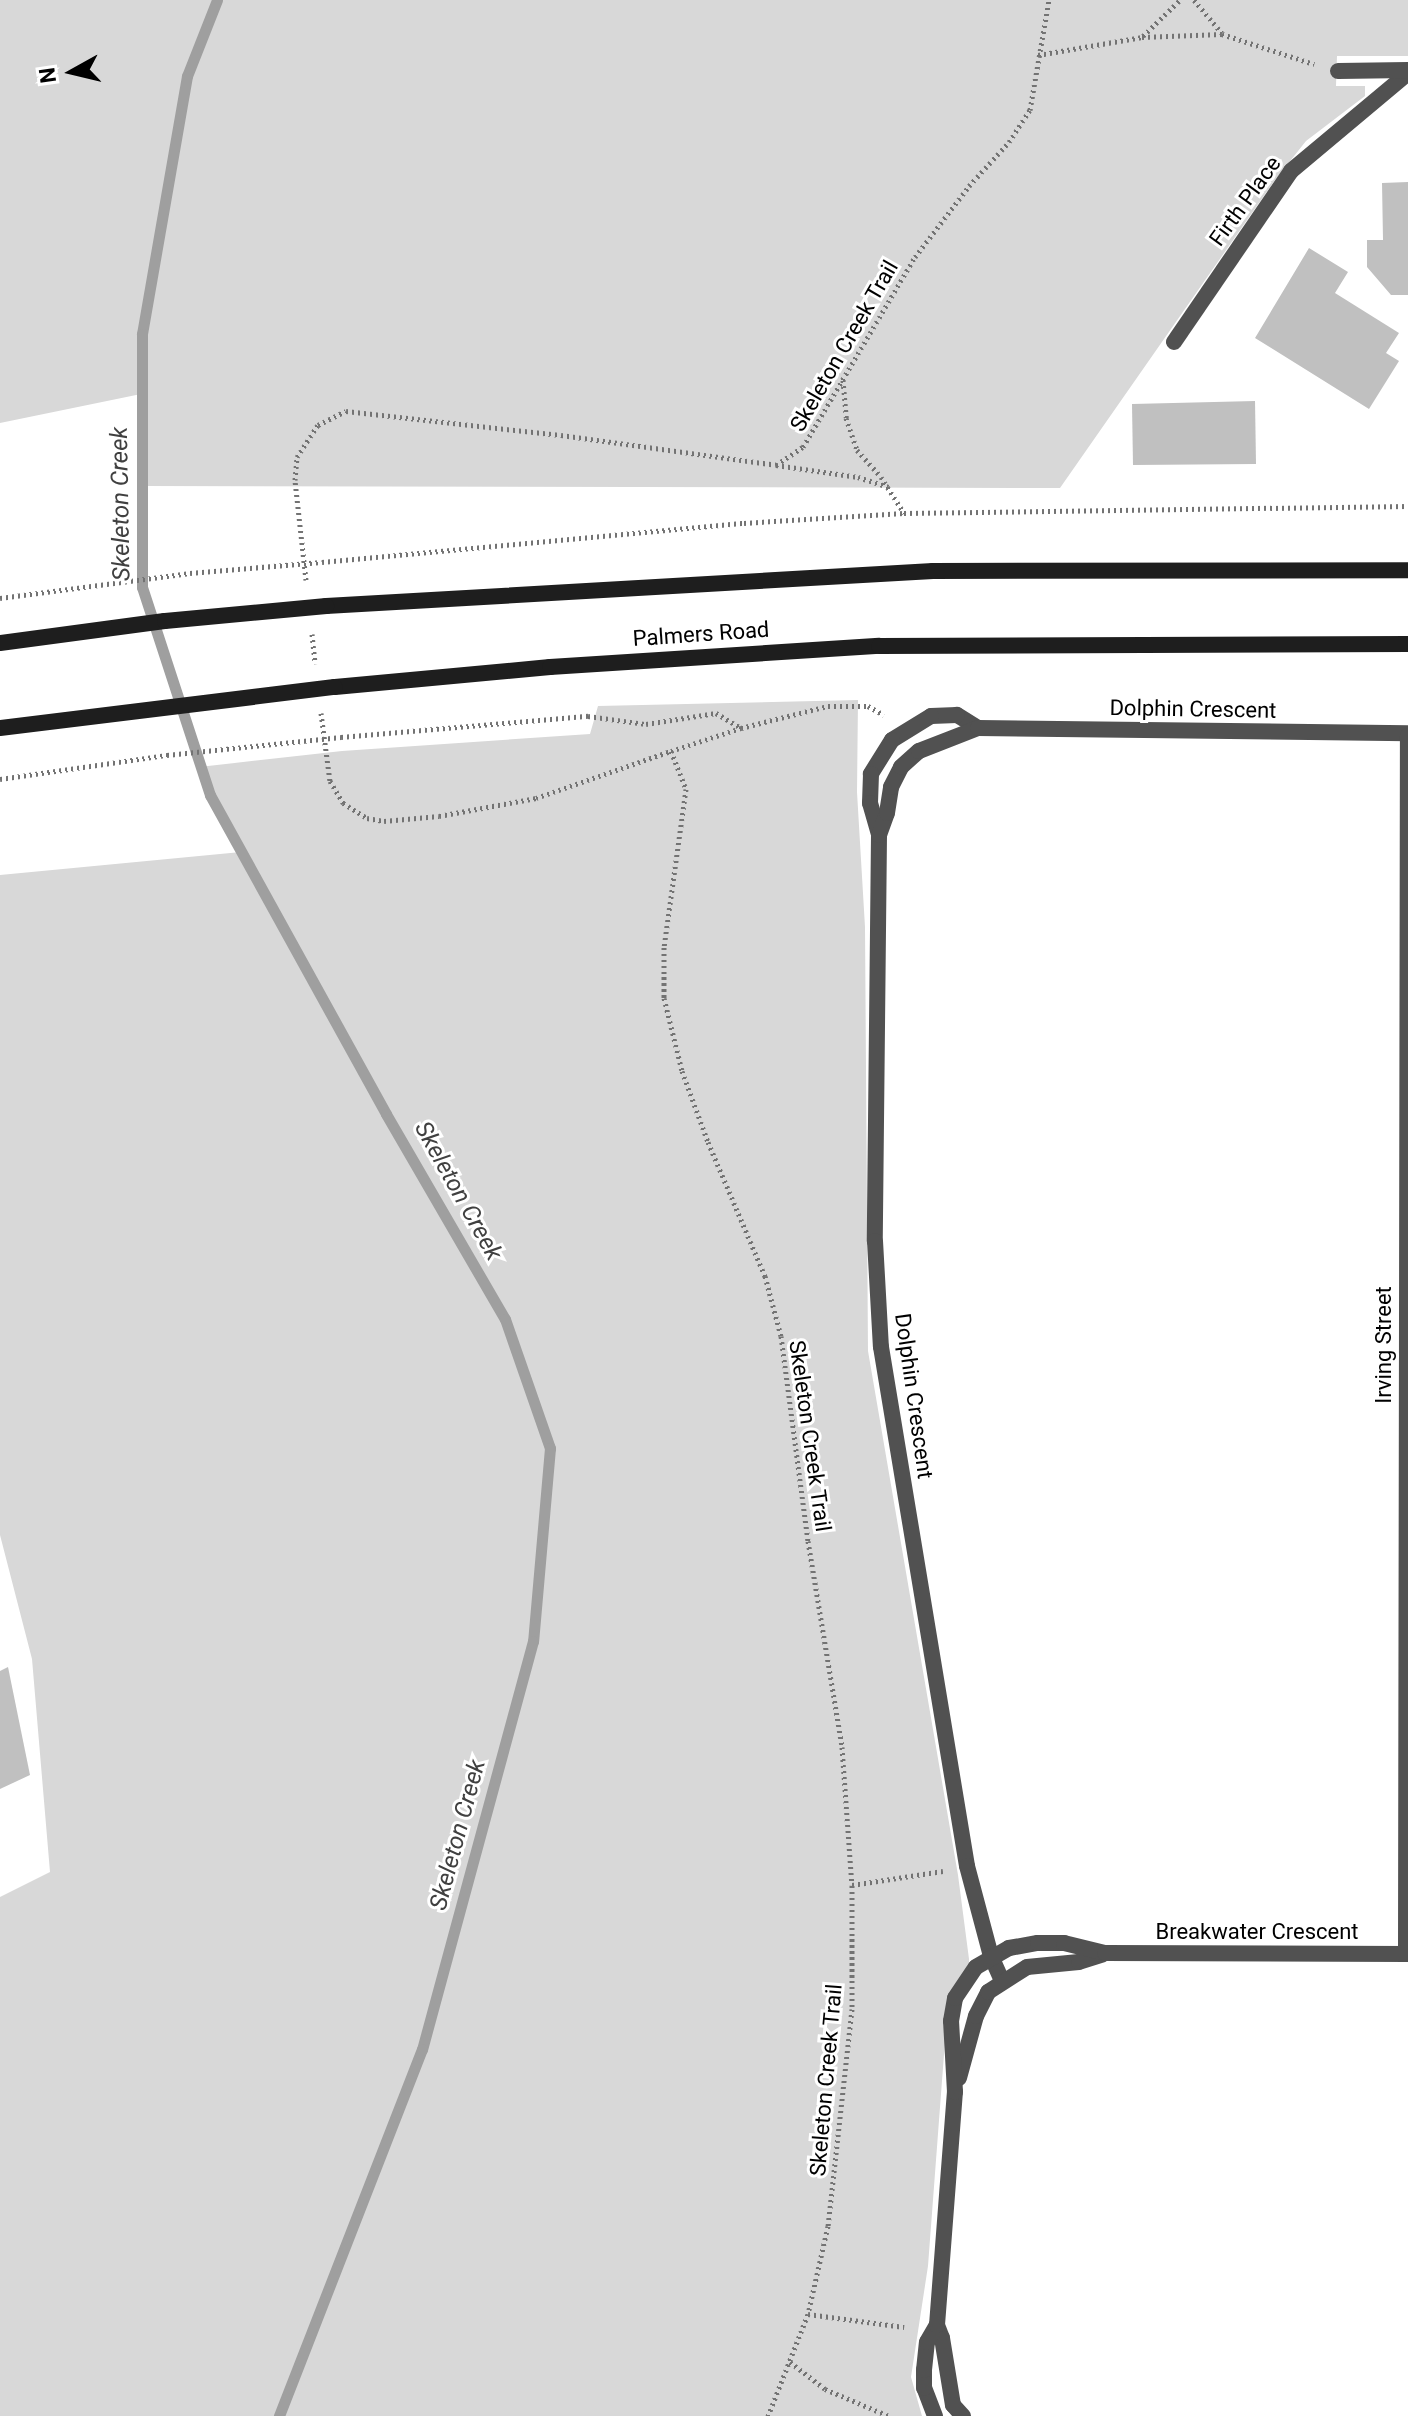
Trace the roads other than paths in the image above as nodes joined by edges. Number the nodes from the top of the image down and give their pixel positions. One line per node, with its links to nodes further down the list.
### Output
1 (1338, 71): 2 (street, Firth Place)
2 (1408, 72): 3 (street, Firth Place)
3 (1174, 342)
4 (1408, 570): 5 (main road, bridge)
5 (0, 643)
6 (1408, 644): 7 (main road, Palmers Road, bridge)
7 (0, 728)
8 (978, 728): 9 (street, Dolphin Crescent); 10 (street, Dolphin Crescent); 10 (street, Dolphin Crescent)
9 (1408, 734): 12 (street, Irving Street)
10 (879, 835): 13 (street, Dolphin Crescent)
11 (1105, 1953): 12 (street, Breakwater Crescent); 13 (street, Breakwater Crescent); 14 (street, Breakwater Crescent)
12 (1407, 1954)
13 (991, 1956): 14 (street, Dolphin Crescent); 15 (street, Breakwater Crescent)
14 (1002, 1981): 15 (street, Breakwater Crescent)
15 (955, 2092): 16 (street, Breakwater Crescent)
16 (937, 2325): 17 (street, Breakwater Crescent); 18 (street, Breakwater Crescent)
17 (935, 2416)
18 (963, 2416)

